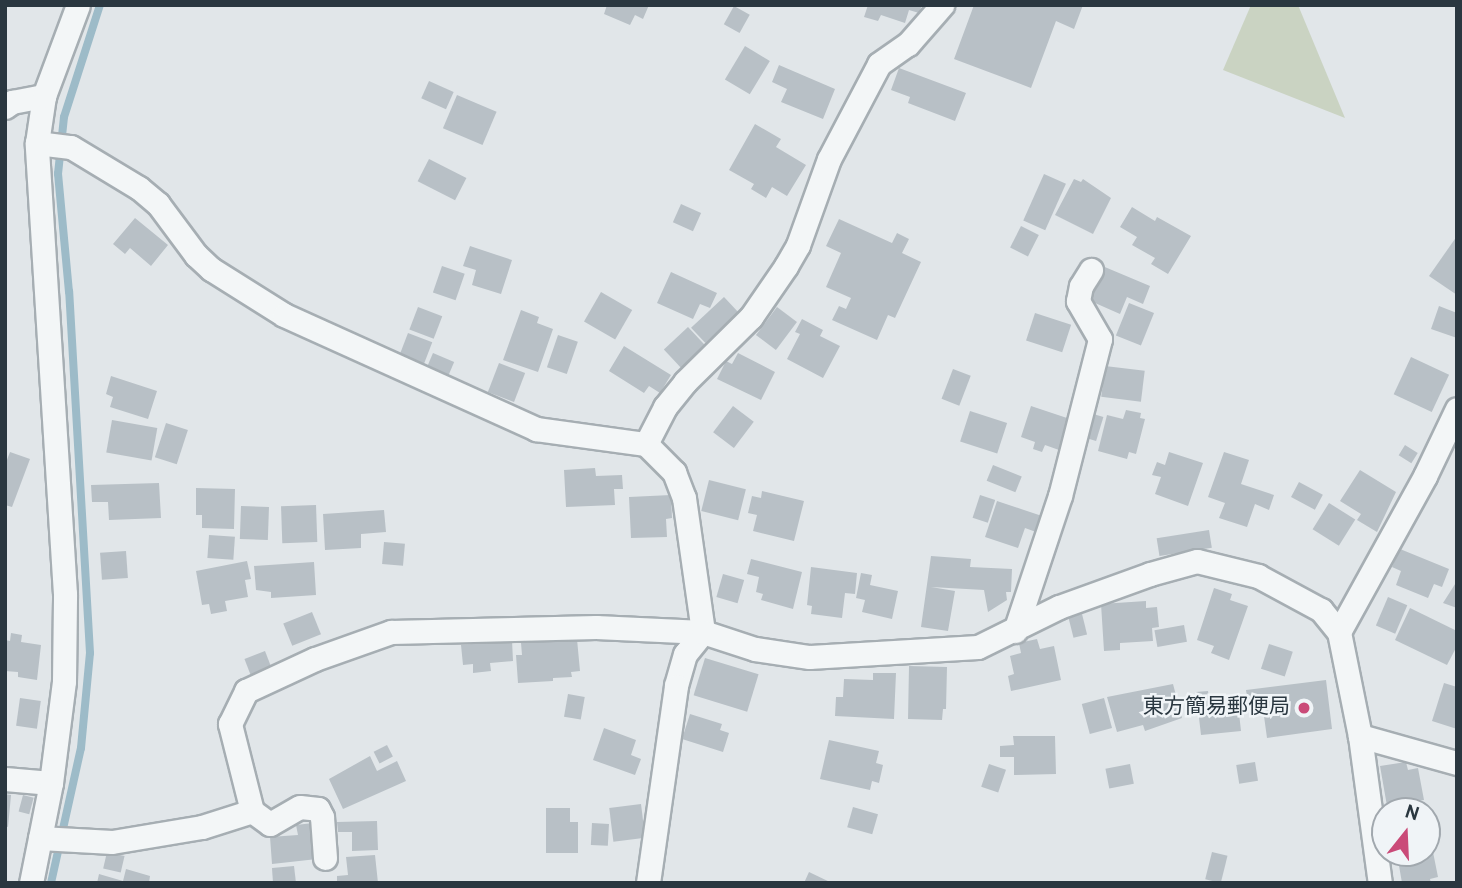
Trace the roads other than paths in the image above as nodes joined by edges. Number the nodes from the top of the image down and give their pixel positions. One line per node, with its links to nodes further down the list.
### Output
1 (78, 5): 3 (street)
2 (942, 5): 8 (street)
3 (44, 96): 4 (street); 5 (street)
4 (5, 107)
5 (37, 142): 8 (street); 15 (street)
6 (1091, 270): 9 (street)
7 (1457, 409): 11 (street)
8 (646, 444): 10 (street)
9 (1015, 631): 10 (street); 11 (street)
10 (704, 632): 16 (street); 20 (street)
11 (1339, 632): 12 (street)
12 (1360, 736): 13 (street); 21 (street)
13 (1457, 763)
14 (5, 779): 15 (street)
15 (51, 783): 17 (street)
16 (252, 811): 17 (street); 18 (street)
17 (40, 838): 19 (street)
18 (325, 858)
19 (31, 883)
20 (648, 883)
21 (1380, 883)

